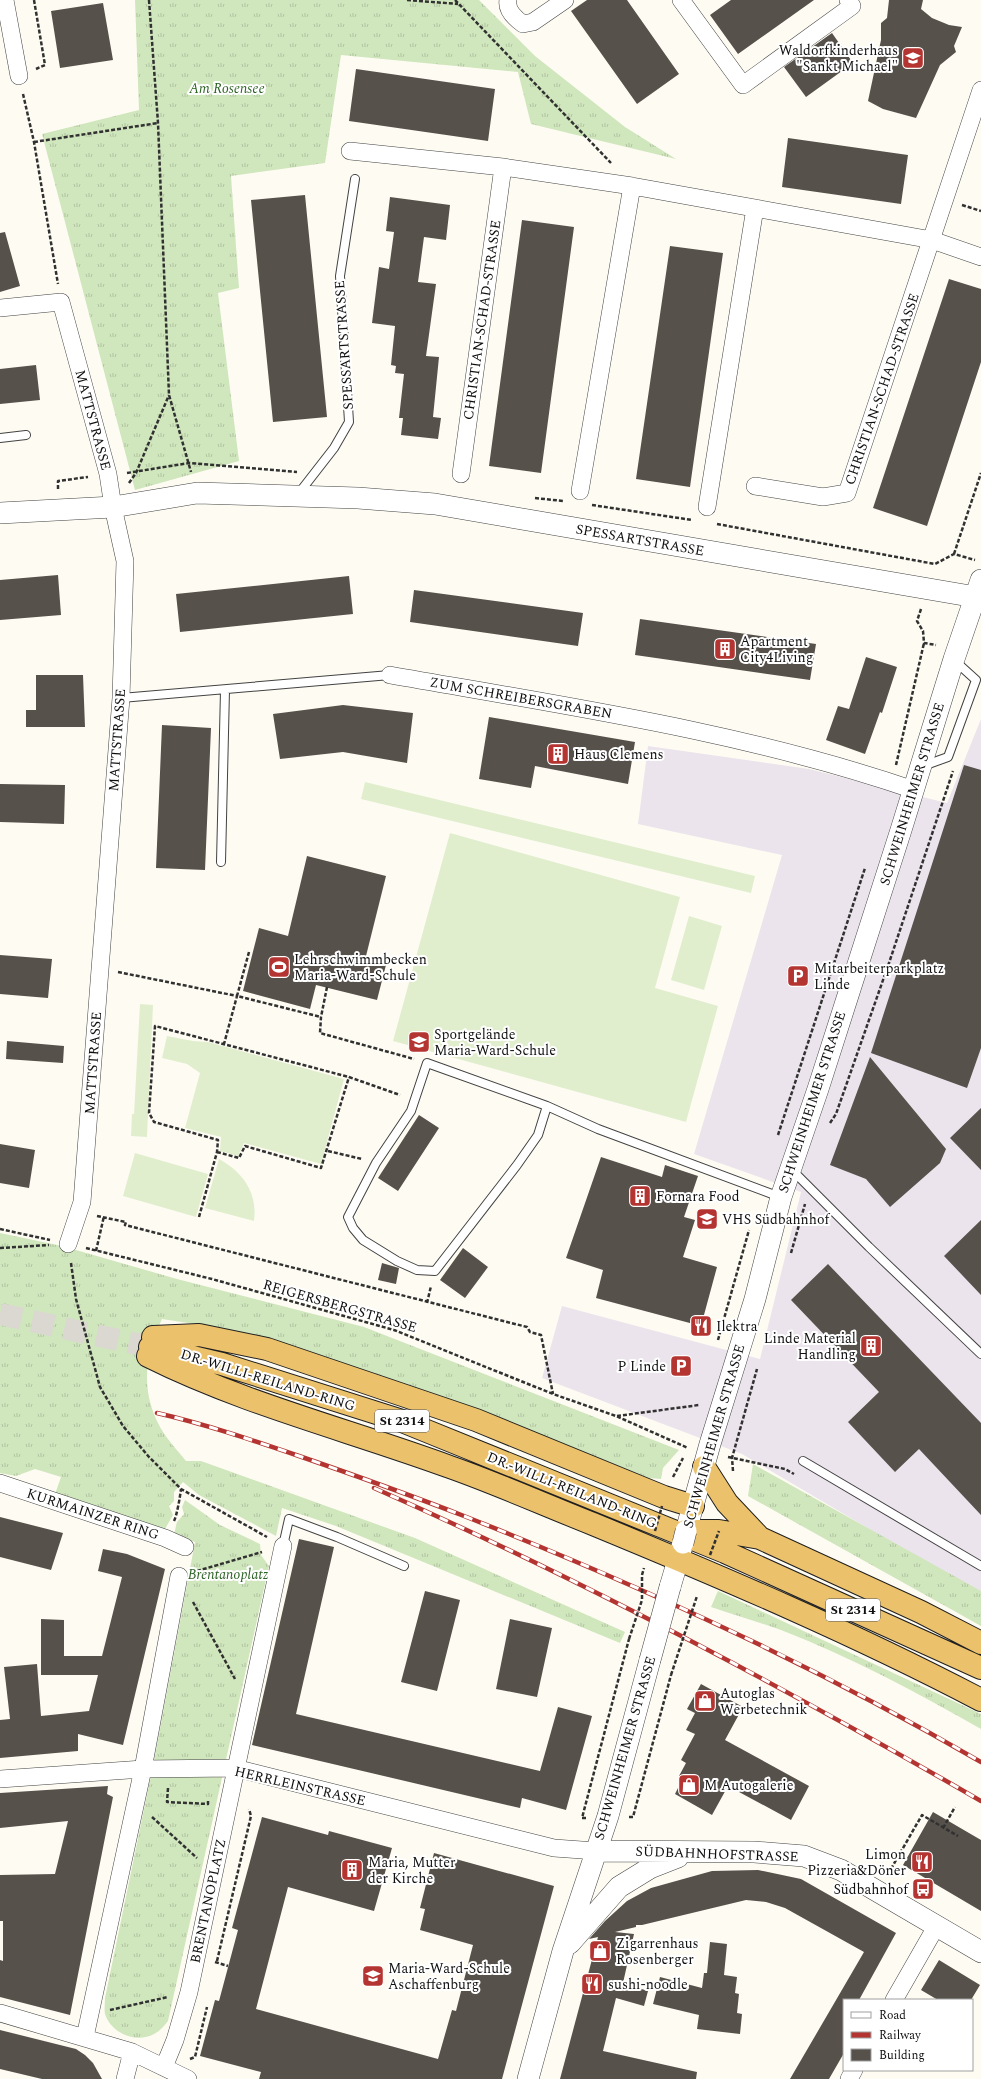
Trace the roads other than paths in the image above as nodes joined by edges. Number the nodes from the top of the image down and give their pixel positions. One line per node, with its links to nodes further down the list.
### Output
1 (5, 0): 6 (street)
2 (508, 0): 3 (street)
3 (565, 0)
4 (680, 0): 5 (street)
5 (848, 0)
6 (19, 76)
7 (981, 90): 13 (street)
8 (350, 151): 9 (street)
9 (503, 167): 11 (street); 18 (street, CHRISTIAN-SCHAD-STRASSE)
10 (355, 179): 21 (lane, SPESSARTSTRASSE)
11 (632, 186): 12 (street); 20 (street)
12 (755, 208): 13 (street); 23 (street)
13 (932, 240): 14 (street); 19 (street, CHRISTIAN-SCHAD-STRASSE)
14 (981, 257)
15 (0, 308): 22 (street, MATTSTRASSE)
16 (26, 435): 17 (lane)
17 (0, 438)
18 (461, 474)
19 (755, 486)
20 (580, 490)
21 (298, 496): 22 (street, SPESSARTSTRASSE); 25 (street, SPESSARTSTRASSE)
22 (113, 507): 24 (street, SPESSARTSTRASSE); 29 (street, MATTSTRASSE)
23 (707, 507)
24 (0, 513)
25 (979, 592): 26 (street, SCHWEINHEIMER STRASSE)
26 (956, 653): 30 (street, SCHWEINHEIMER STRASSE); 30 (lane)
27 (390, 674): 28 (lane, ZUM SCHREIBERSGRABEN); 31 (street, ZUM SCHREIBERSGRABEN)
28 (225, 690): 29 (lane, ZUM SCHREIBERSGRABEN); 32 (lane)
29 (121, 698): 36 (street, MATTSTRASSE)
30 (920, 766): 31 (street, SCHWEINHEIMER STRASSE)
31 (914, 790): 34 (street, SCHWEINHEIMER STRASSE)
32 (221, 862)
33 (547, 1106): 33 (lane); 35 (lane)
34 (790, 1168): 35 (street, SCHWEINHEIMER STRASSE); 38 (lane)
35 (781, 1197): 39 (street, SCHWEINHEIMER STRASSE)
36 (68, 1244)
37 (151, 1346): 42 (highway); 42 (highway); 50 (highway, DR.-WILLI-REILAND-RING / St 2314)
38 (981, 1354)
39 (700, 1456): 42 (street, SCHWEINHEIMER STRASSE); 43 (highway)
40 (803, 1461): 47 (lane)
41 (0, 1483): 45 (street, KURMAINZER RING)
42 (686, 1531): 43 (highway); 51 (highway); 55 (street, SCHWEINHEIMER STRASSE, bridge)
43 (760, 1538): 49 (highway)
44 (283, 1546): 46 (lane); 52 (street, BRENTANOPLATZ)
45 (185, 1547)
46 (404, 1566)
47 (981, 1566)
48 (179, 1576): 53 (street)
49 (981, 1643)
50 (981, 1668)
51 (981, 1700)
52 (235, 1768): 53 (street, HERRLEINSTRASSE); 55 (street, HERRLEINSTRASSE); 64 (street, BRENTANOPLATZ)
53 (143, 1769): 54 (street, HERRLEINSTRASSE); 62 (street)
54 (0, 1779)
55 (596, 1851): 56 (street, SÜDBAHNHOFSTRASSE); 58 (street, SCHWEINHEIMER STRASSE)
56 (690, 1853): 57 (street, SÜDBAHNHOFSTRASSE); 58 (street, SCHWEINHEIMER STRASSE)
57 (936, 1925): 59 (street, SÜDBAHNHOFSTRASSE); 60 (street)
58 (563, 1951): 67 (street, SCHWEINHEIMER STRASSE)
59 (981, 1952)
60 (895, 1999)
61 (0, 2013): 62 (street)
62 (85, 2037): 63 (street)
63 (132, 2052): 64 (street); 65 (street)
64 (164, 2067): 66 (street)
65 (125, 2079)
66 (188, 2079)
67 (528, 2079)

